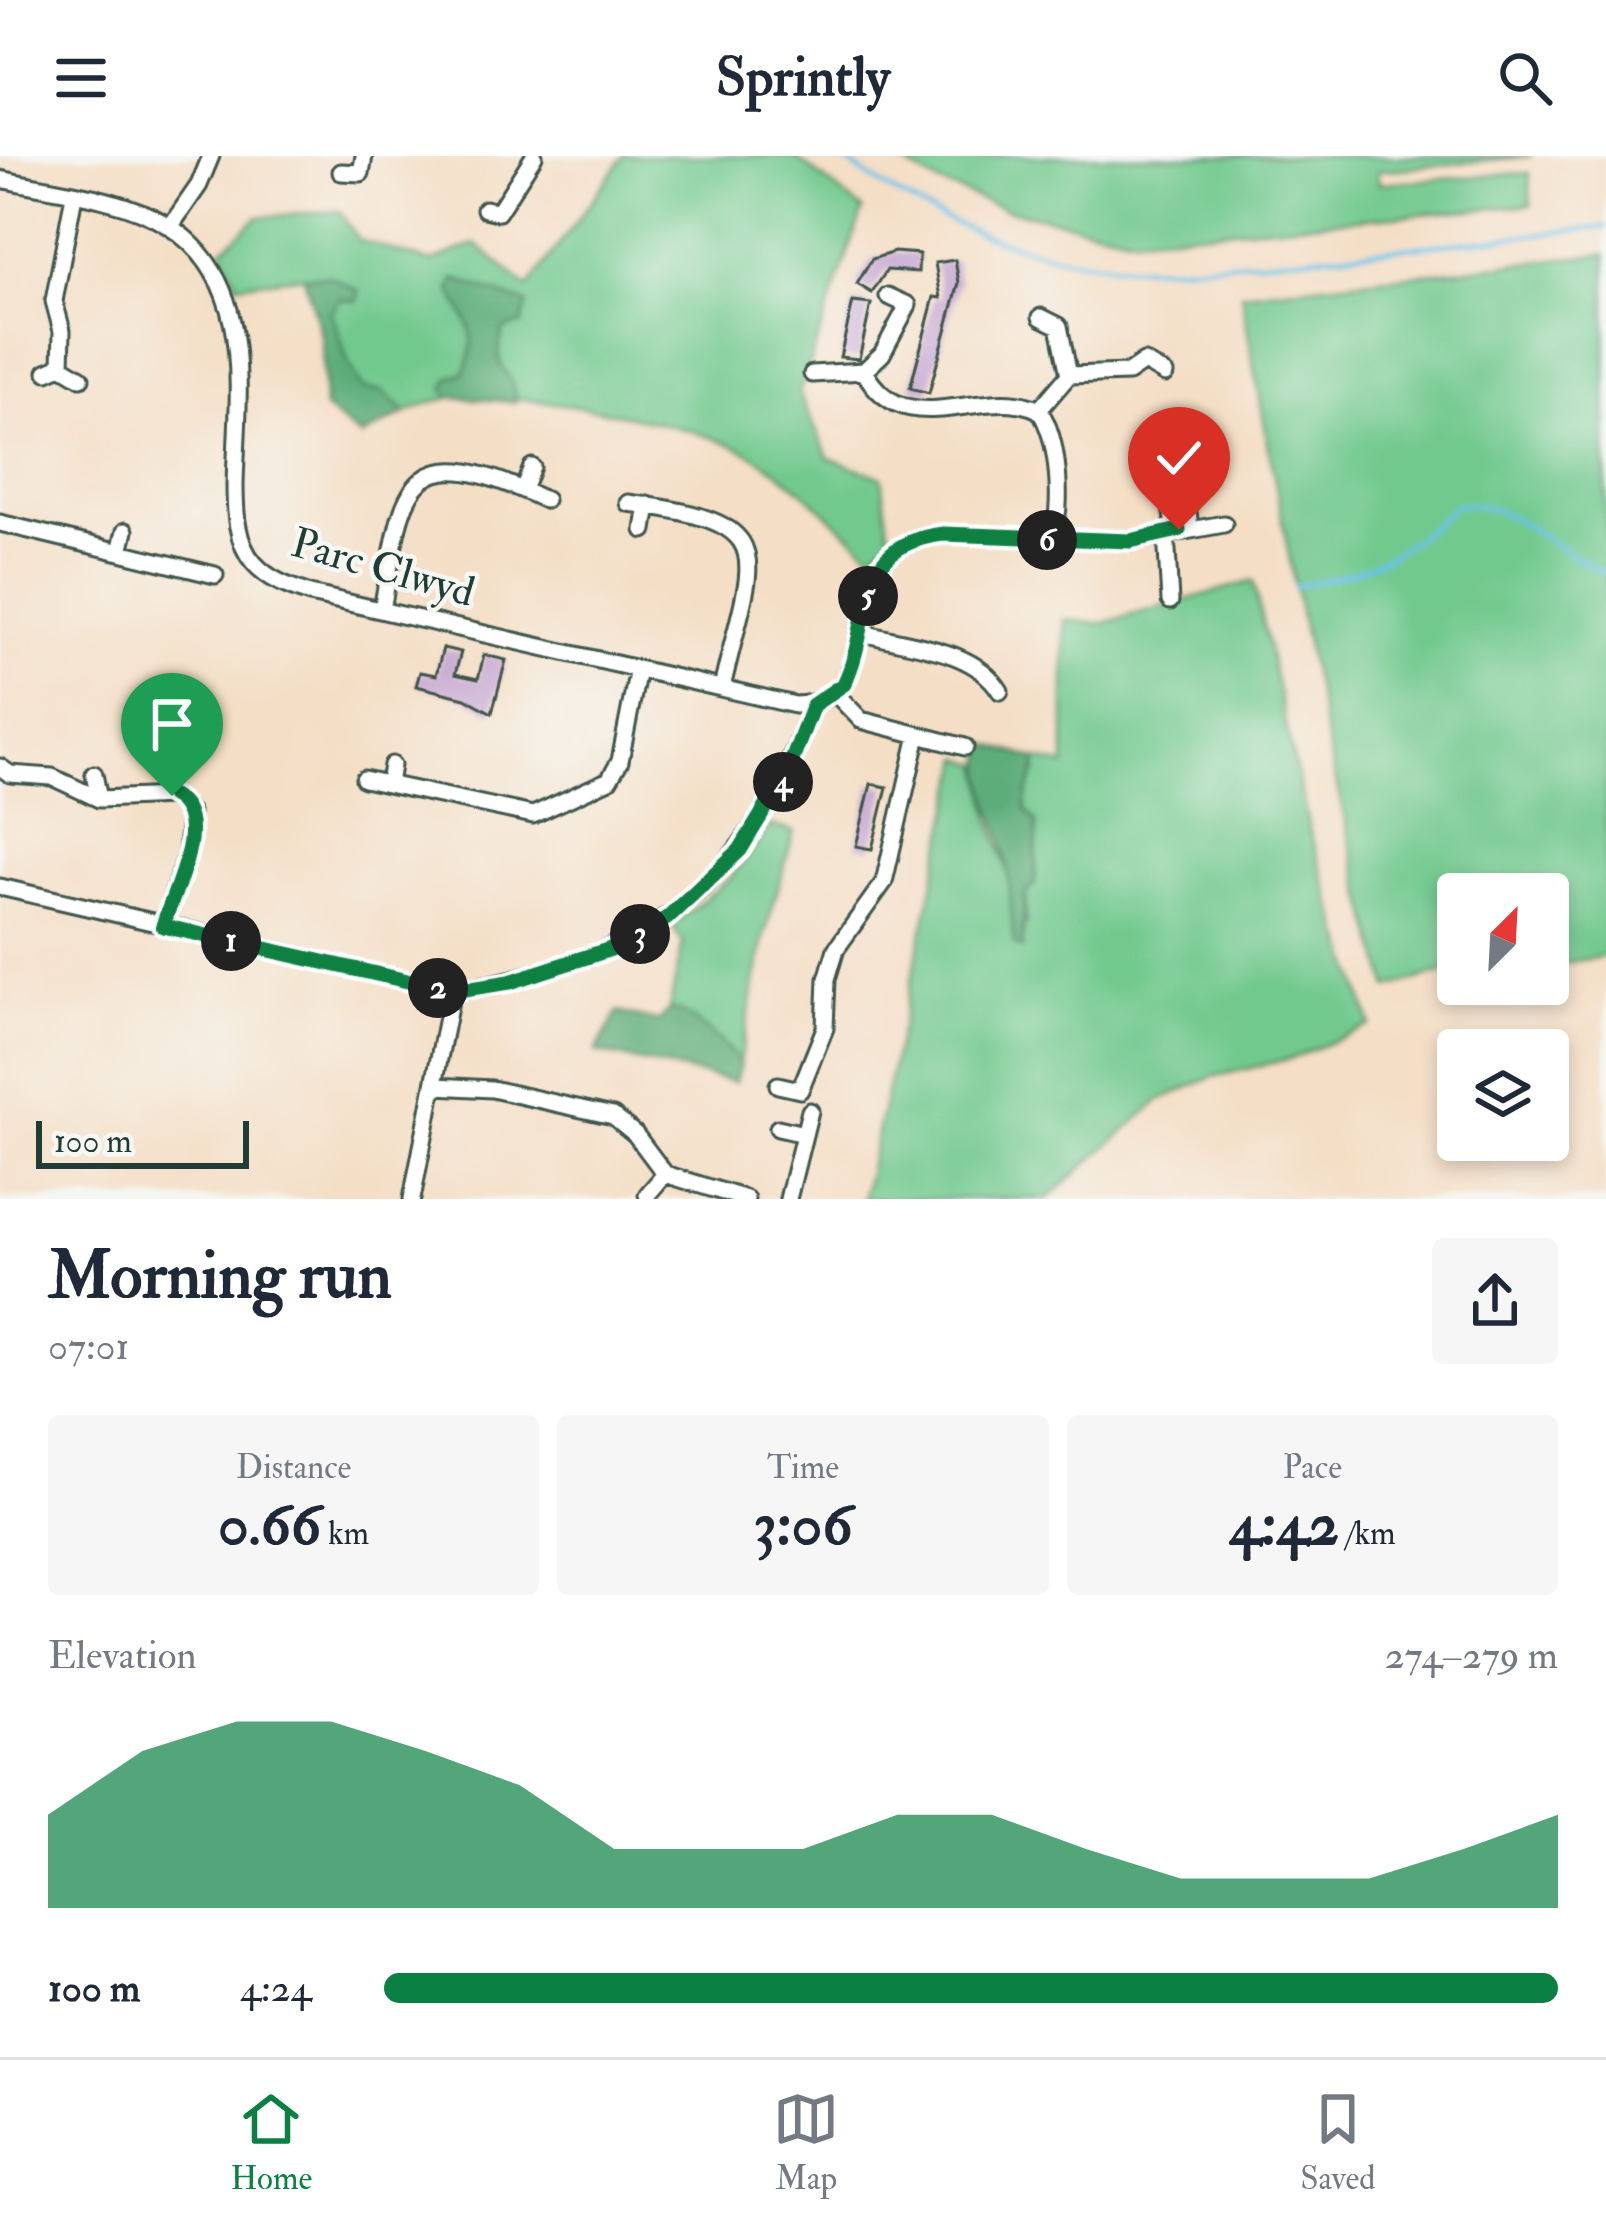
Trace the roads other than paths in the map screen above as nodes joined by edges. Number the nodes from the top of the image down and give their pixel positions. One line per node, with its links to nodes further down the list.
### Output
1 (211, 156): 8 (street)
2 (534, 156): 7 (street)
3 (341, 172): 4 (street)
4 (361, 172)
5 (0, 179): 6 (street, Parc Clwyd)
6 (74, 195): 8 (street, Parc Clwyd); 19 (street)
7 (492, 214)
8 (170, 226): 37 (street, Parc Clwyd)
9 (888, 296): 15 (street)
10 (1041, 317): 12 (street)
11 (1078, 319): 12 (street)
12 (1059, 326): 18 (street)
13 (1141, 340): 14 (street)
14 (1144, 362): 17 (street); 18 (street)
15 (864, 371): 16 (street); 20 (street)
16 (812, 374)
17 (1165, 374)
18 (1069, 375): 20 (street)
19 (81, 378)
20 (1039, 410): 33 (street)
21 (532, 467): 24 (street)
22 (1166, 484): 32 (street)
23 (1185, 484): 32 (street)
24 (524, 490): 25 (street); 37 (street)
25 (545, 500)
26 (628, 503): 27 (street)
27 (648, 505): 30 (street); 40 (street)
28 (0, 523): 34 (street)
29 (1224, 524): 32 (street)
30 (644, 530)
31 (125, 531): 34 (street)
32 (1177, 531): 33 (street); 36 (street)
33 (1051, 540): 38 (street)
34 (120, 551): 35 (street)
35 (215, 574)
36 (1170, 601)
37 (382, 610): 39 (street, Parc Clwyd)
38 (860, 632): 41 (street); 42 (street)
39 (638, 669): 40 (street, Parc Clwyd); 46 (street)
40 (722, 688): 43 (street, Parc Clwyd)
41 (1000, 691)
42 (835, 693): 43 (street); 44 (street)
43 (813, 705): 56 (street)
44 (918, 735): 45 (street); 57 (street)
45 (965, 746)
46 (620, 761): 49 (street); 52 (street)
47 (392, 765): 52 (street)
48 (0, 767): 53 (street)
49 (640, 767)
50 (94, 773): 53 (street)
51 (364, 779): 52 (street)
52 (389, 784)
53 (99, 799): 55 (street)
54 (0, 887): 55 (street)
55 (163, 926): 56 (street)
56 (452, 991): 58 (street)
57 (778, 1085)
58 (436, 1086): 62 (street); 64 (street)
59 (810, 1111): 61 (street)
60 (778, 1128): 61 (street)
61 (804, 1134): 66 (street)
62 (665, 1174): 63 (street); 65 (street)
63 (647, 1195)
64 (412, 1199)
65 (746, 1199)
66 (788, 1199)

